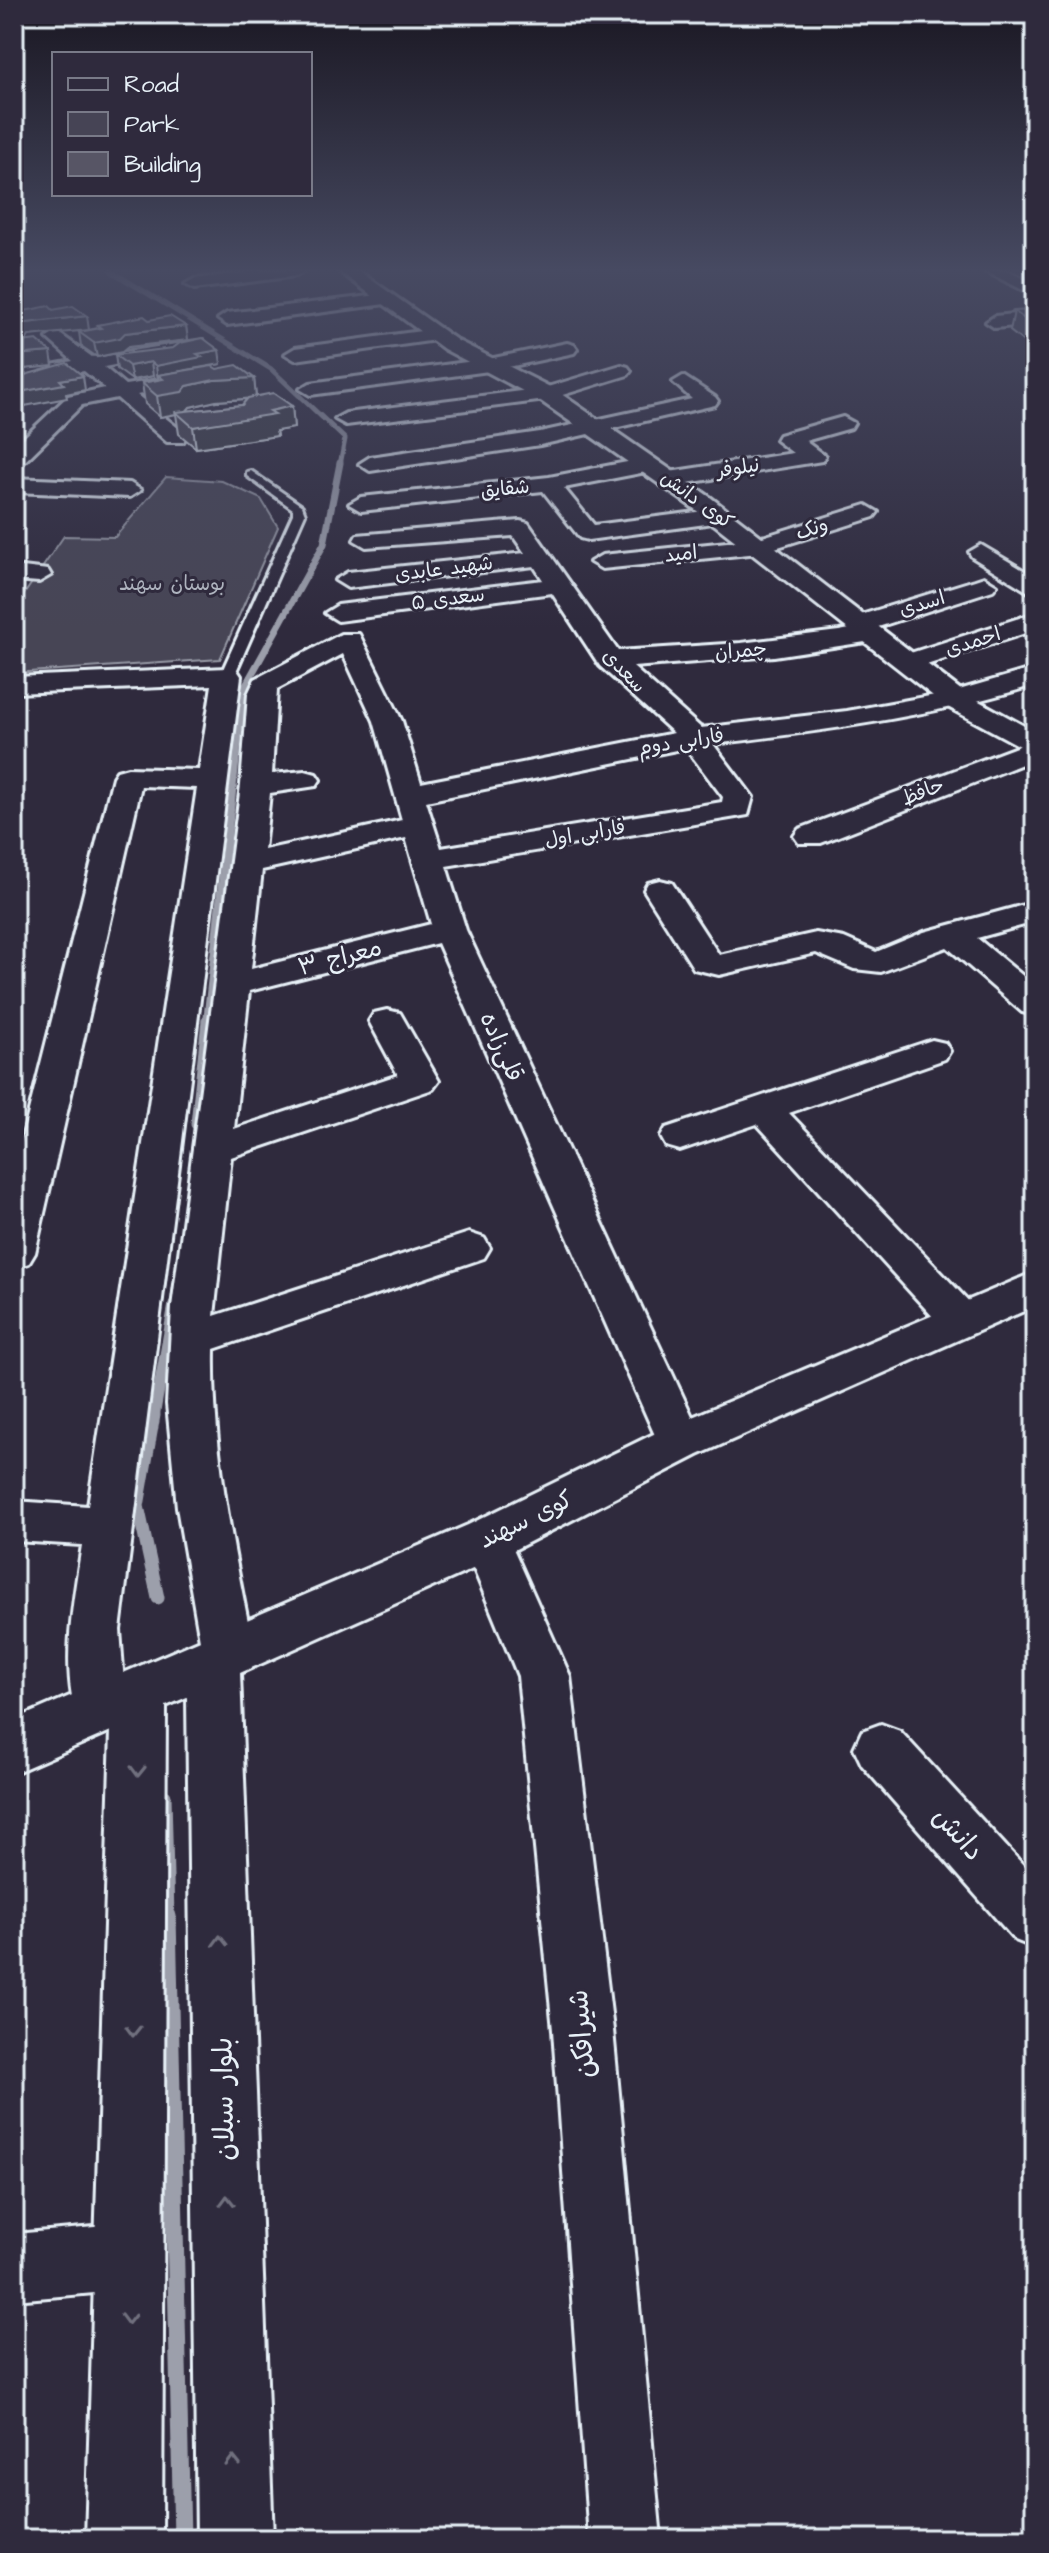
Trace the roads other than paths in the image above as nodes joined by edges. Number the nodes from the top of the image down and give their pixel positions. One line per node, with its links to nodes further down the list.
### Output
1 (129, 390): 5 (street)
2 (538, 390): 6 (street, کوی دانش)
3 (559, 390): 6 (street)
4 (694, 390): 11 (street)
5 (119, 392): 9 (street); 13 (street)
6 (546, 394): 8 (street); 11 (street, کوی دانش)
7 (187, 415): 9 (street)
8 (346, 419)
9 (156, 422): 12 (street)
10 (843, 423): 17 (street, نیلوفر)
11 (596, 430): 14 (street); 15 (street, کوی دانش)
12 (175, 437)
13 (14, 459)
14 (370, 464)
15 (648, 465): 17 (street, کوی دانش); 18 (street, شقایق)
16 (251, 474): 39 (lane)
17 (669, 479): 23 (street, کوی دانش)
18 (549, 484): 21 (street, شقایق); 23 (street)
19 (14, 485): 20 (street)
20 (130, 490)
21 (361, 504)
22 (866, 512): 26 (street, ونک)
23 (720, 516): 26 (street, کوی دانش)
24 (520, 528): 25 (street, شقایق); 28 (street, سعدی)
25 (366, 540)
26 (759, 546): 29 (street, امید); 36 (street, کوی دانش)
27 (981, 552): 33 (street)
28 (541, 558): 30 (street, شهید عابدی); 31 (street, سعدی)
29 (602, 562)
30 (348, 580)
31 (559, 585): 35 (street, سعدی ۵); 37 (street, سعدی)
32 (984, 585): 36 (street, اسدی)
33 (1035, 588)
34 (1035, 621): 38 (street, احمدی)
35 (344, 626): 47 (street); 49 (street, قلی‌زاده)
36 (866, 628): 37 (street, چمران); 38 (street, کوی دانش)
37 (610, 660): 43 (street, سعدی)
38 (911, 662): 42 (street, کوی دانش)
39 (227, 676): 41 (street); 45 (street)
40 (1035, 676): 42 (street, فارابی دوم)
41 (14, 685)
42 (956, 700): 43 (street, فارابی دوم); 44 (street, کوی دانش)
43 (693, 738): 48 (street, سعدی); 49 (street, فارابی دوم)
44 (1035, 747): 50 (street, حافظ)
45 (213, 779): 65 (street); 71 (street)
46 (305, 780): 47 (street)
47 (256, 785): 52 (street)
48 (739, 804): 51 (street, فارابی اول)
49 (413, 810): 51 (street, قلی‌زاده); 52 (street, فارابی دوم)
50 (810, 836)
51 (428, 860): 55 (street, قلی‌زاده)
52 (246, 864): 57 (street)
53 (660, 890): 56 (street)
54 (1035, 912): 56 (street)
55 (449, 930): 57 (street, معراج ۳); 69 (street, قلی‌زاده)
56 (952, 934): 58 (street)
57 (231, 985): 63 (street)
58 (1035, 1004)
59 (387, 1021): 63 (street)
60 (932, 1051): 61 (street)
61 (765, 1110): 62 (street); 67 (street)
62 (680, 1137)
63 (210, 1150): 68 (street)
64 (469, 1248): 68 (street)
65 (14, 1253)
66 (1035, 1288): 67 (street, کوی سهند)
67 (961, 1320): 69 (street, کوی سهند)
68 (192, 1340): 73 (street)
69 (681, 1442): 72 (street, کوی سهند)
70 (14, 1521): 71 (street)
71 (109, 1527): 74 (street)
72 (486, 1540): 73 (street, کوی سهند); 82 (street, شیر‌افکن)
73 (221, 1655): 74 (street, کوی سهند); 81 (street, بلوار سبلان, one-way to 73)
74 (119, 1701): 75 (street, کوی سهند); 78 (street, one-way to 78)
75 (14, 1747)
76 (881, 1748): 77 (street, دانش)
77 (1035, 1920)
78 (129, 2257): 79 (street); 80 (street, one-way to 80)
79 (14, 2267)
80 (124, 2539)
81 (235, 2539)
82 (625, 2539)

